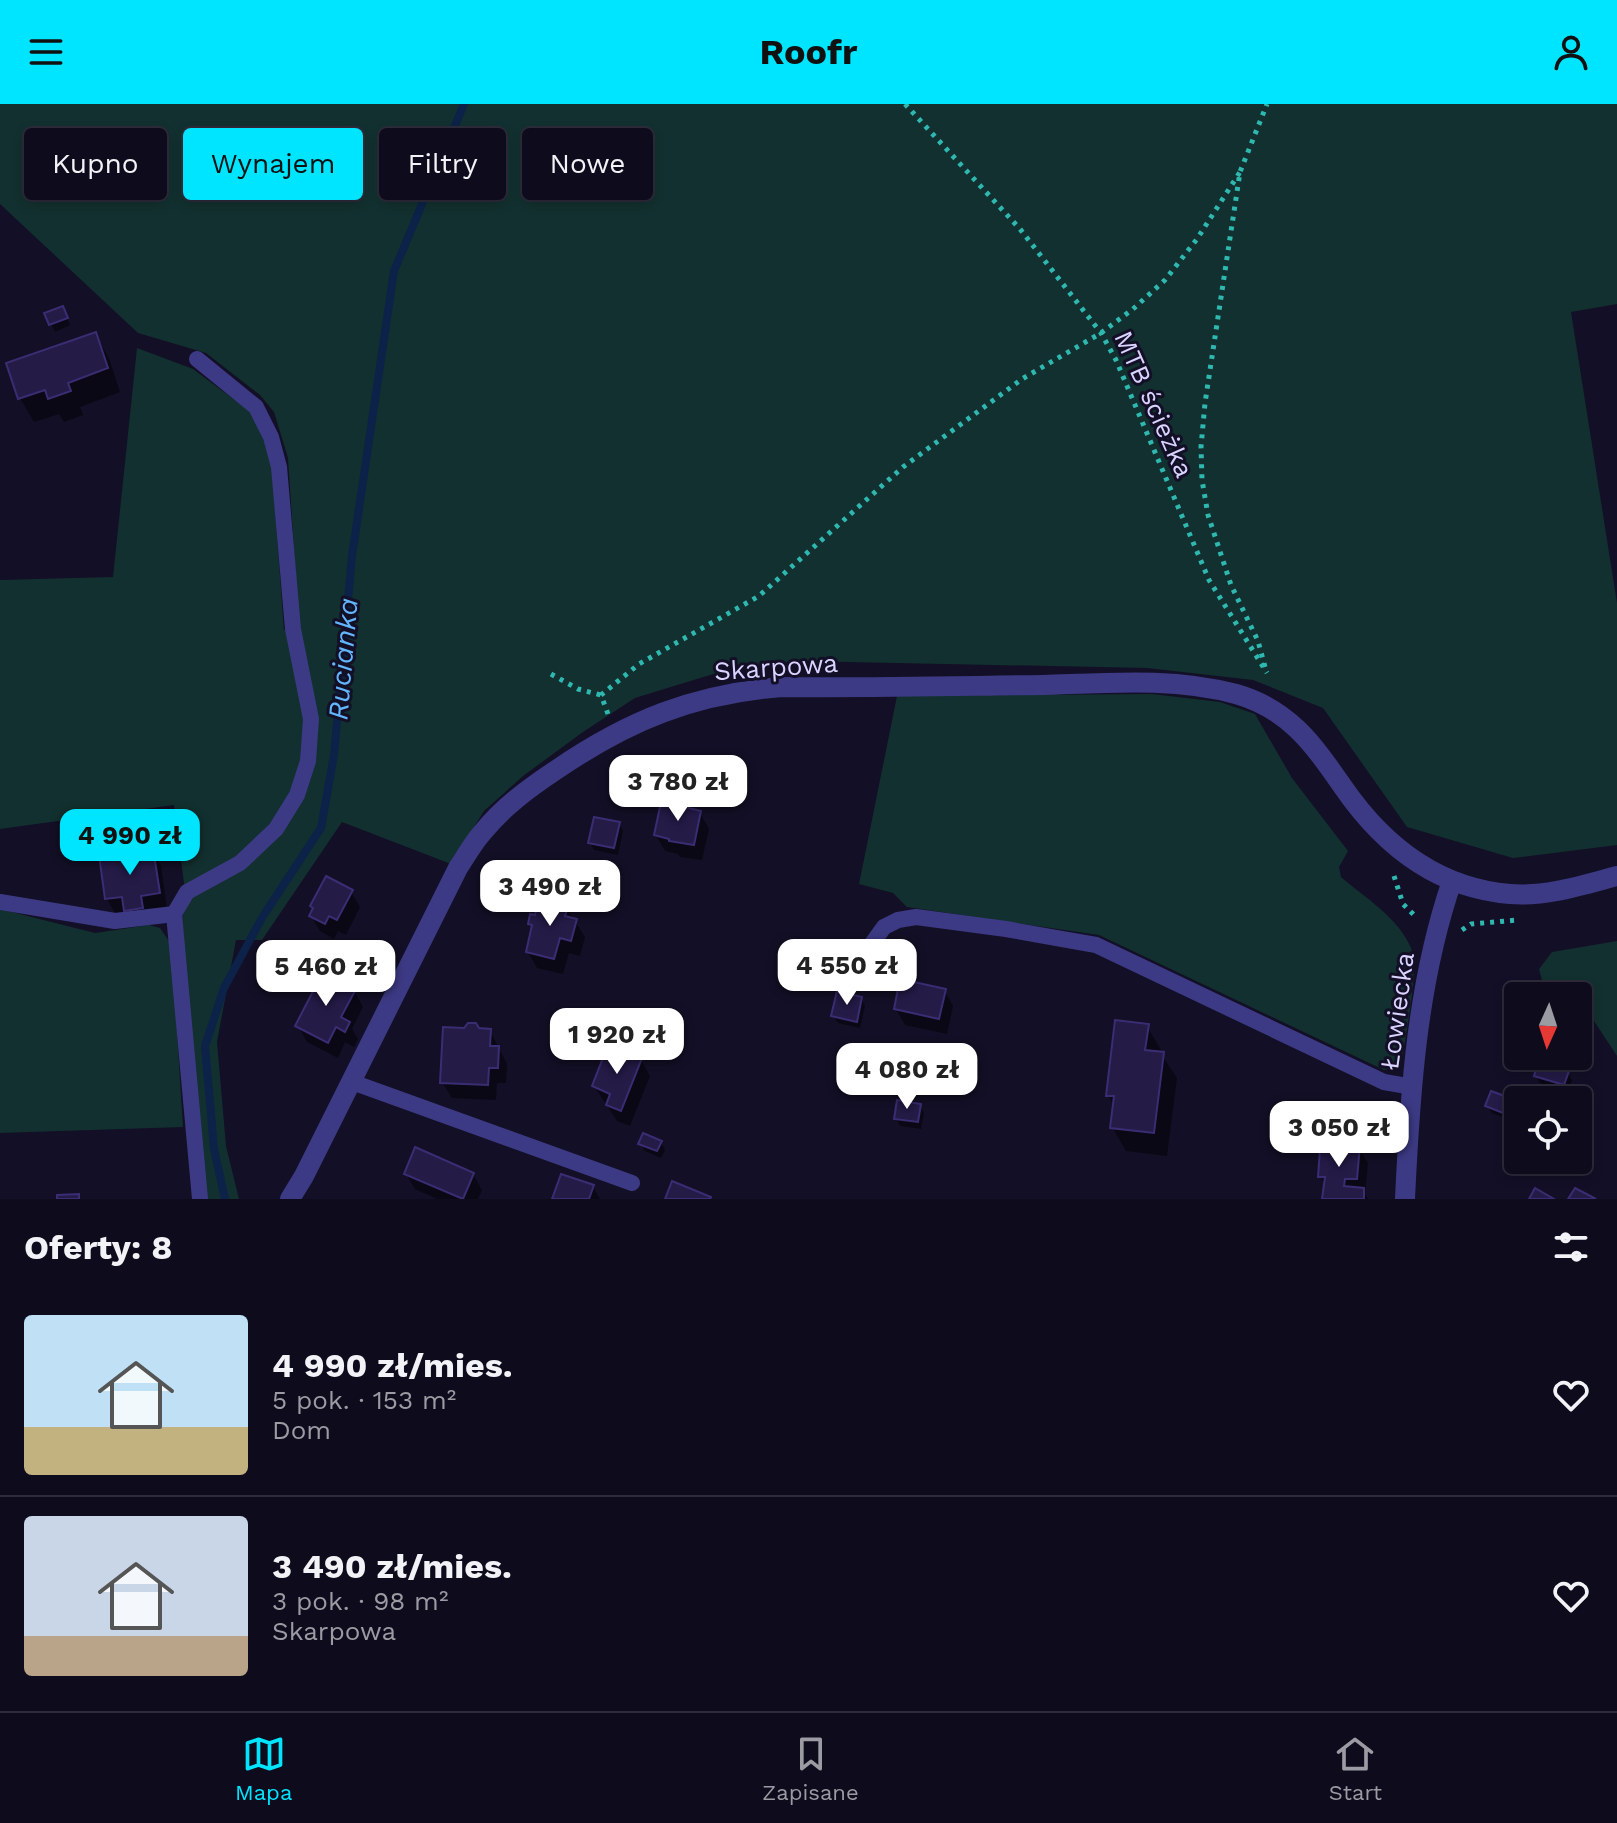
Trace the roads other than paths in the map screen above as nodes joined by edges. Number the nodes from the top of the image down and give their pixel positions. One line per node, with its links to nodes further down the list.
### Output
1 (197, 359): 5 (lane)
2 (1617, 876): 3 (street, Skarpowa)
3 (1452, 881): 7 (street, Skarpowa); 8 (street, Łowiecka)
4 (0, 902): 5 (lane)
5 (174, 914): 10 (lane)
6 (871, 945): 8 (lane)
7 (352, 1082): 9 (lane); 11 (street, Skarpowa)
8 (1413, 1087): 12 (street, Łowiecka)
9 (632, 1183)
10 (200, 1199)
11 (290, 1199)
12 (1405, 1199)

